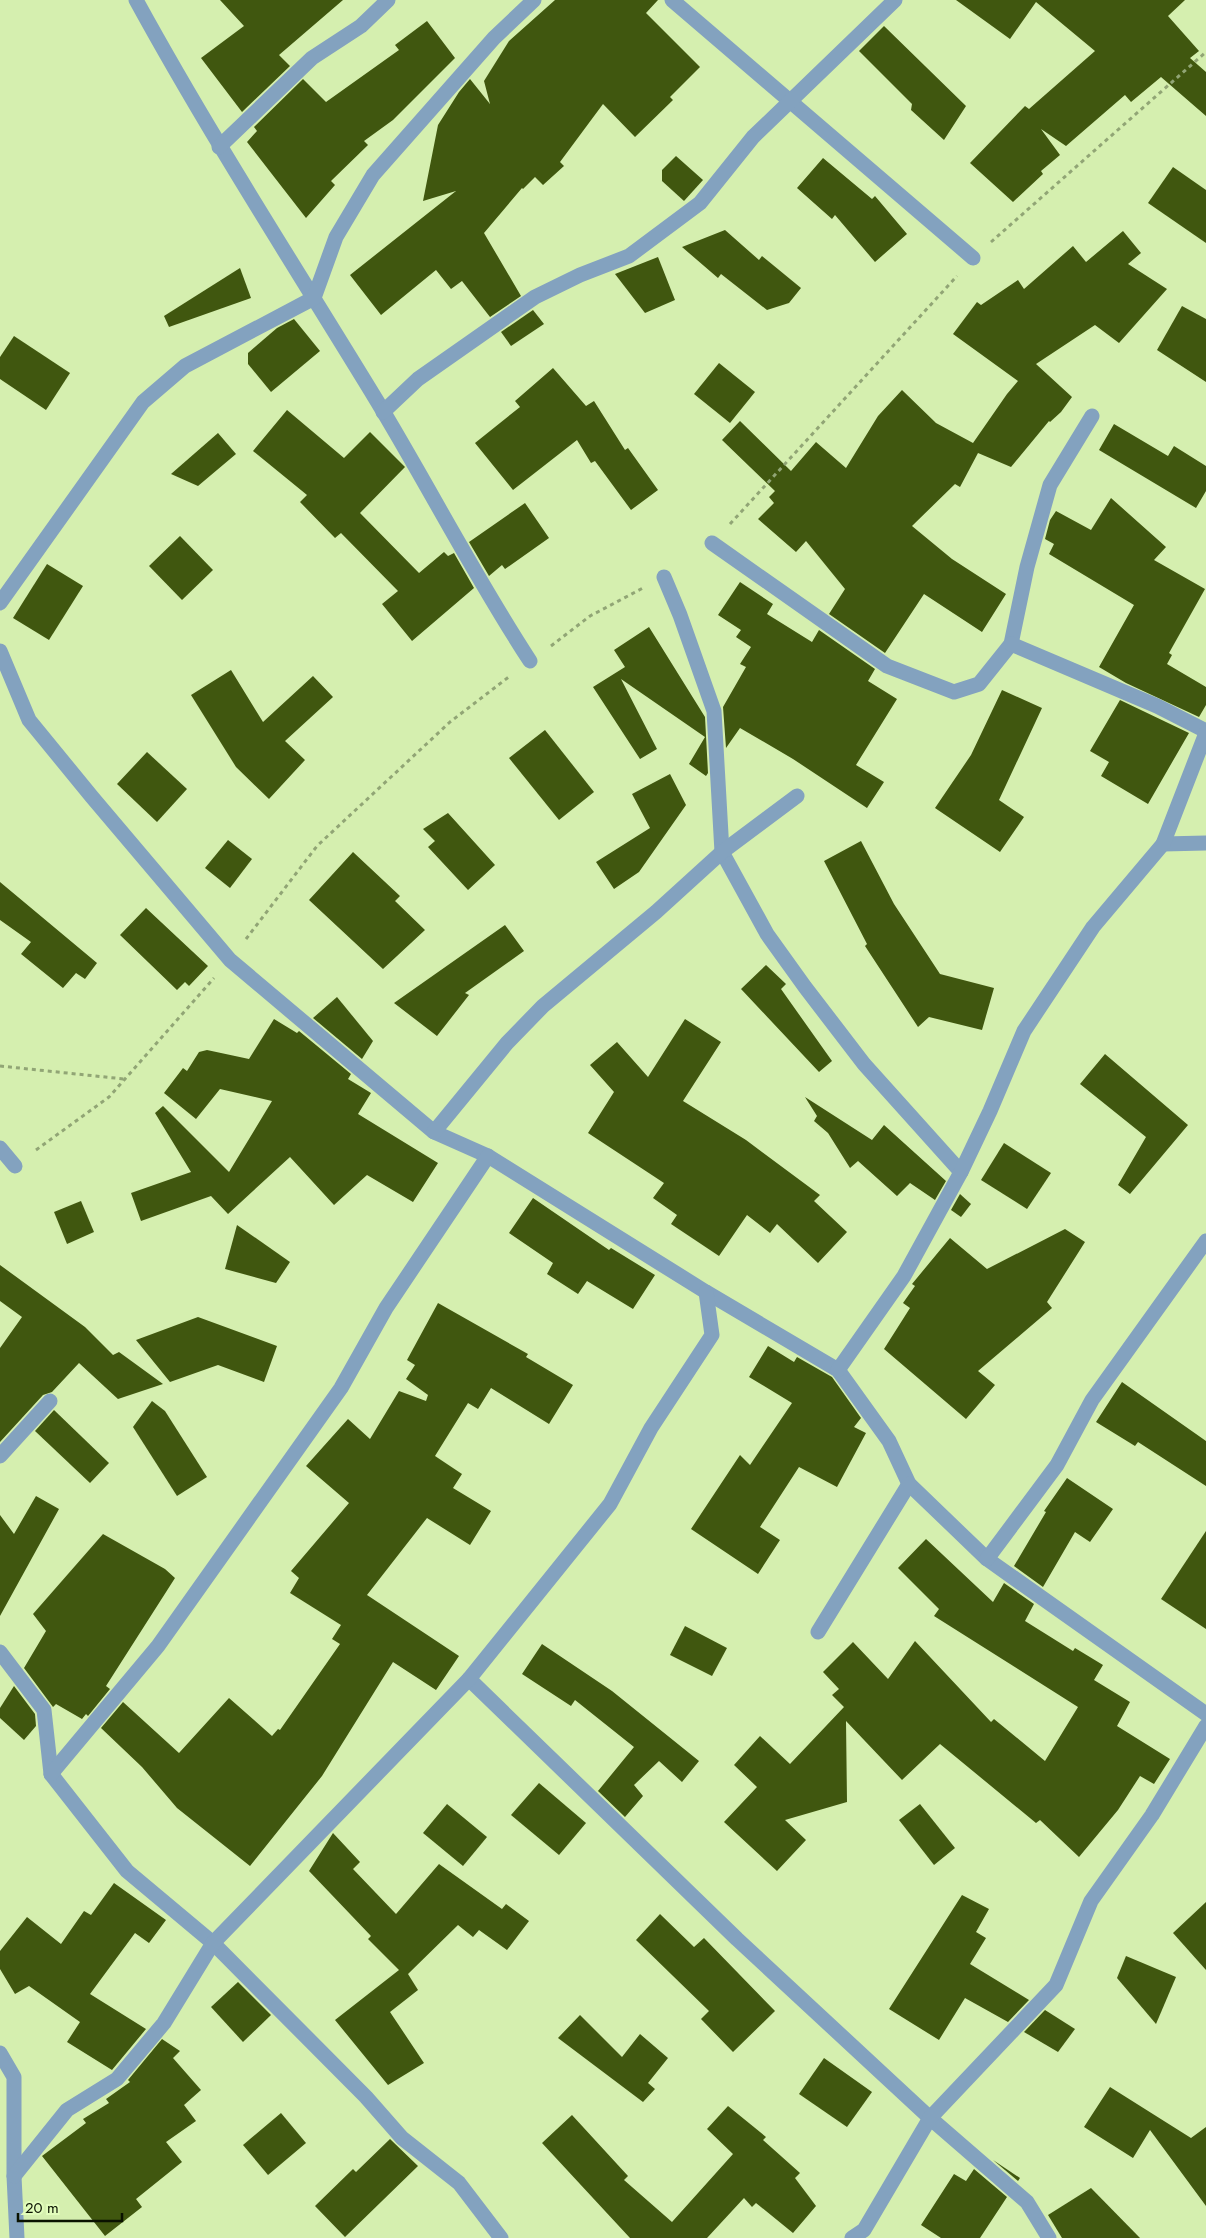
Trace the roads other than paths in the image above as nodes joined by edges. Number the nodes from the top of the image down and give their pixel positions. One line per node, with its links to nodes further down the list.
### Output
1 (136, 0): 7 (street)
2 (388, 0): 7 (street)
3 (534, 0): 9 (street)
4 (672, 0): 6 (street)
5 (895, 0): 6 (street)
6 (788, 101): 8 (street); 10 (street)
7 (219, 147): 9 (street)
8 (973, 258)
9 (314, 298): 10 (street); 14 (street)
10 (383, 412): 17 (street)
11 (1092, 416): 15 (street)
12 (712, 543): 15 (street)
13 (664, 577): 22 (street)
14 (0, 603)
15 (1010, 644): 18 (street)
16 (0, 651): 23 (street)
17 (530, 661)
18 (1206, 732): 21 (street)
19 (797, 796): 22 (street)
20 (1206, 843): 21 (street)
21 (1163, 844): 27 (street)
22 (722, 852): 23 (street); 27 (street)
23 (434, 1132): 25 (street)
24 (0, 1148): 26 (street)
25 (488, 1156): 29 (street); 40 (street)
26 (15, 1166)
27 (961, 1172): 30 (street)
28 (1206, 1241): 34 (street)
29 (706, 1292): 30 (street); 37 (street)
30 (838, 1370): 33 (street)
31 (50, 1401): 32 (street)
32 (0, 1456)
33 (909, 1484): 34 (street); 35 (street)
34 (987, 1559): 38 (street)
35 (818, 1632)
36 (0, 1652): 40 (street)
37 (469, 1679): 41 (street); 43 (street)
38 (1206, 1714)
39 (1206, 1726): 43 (street)
40 (51, 1774): 41 (street)
41 (213, 1943): 44 (street); 46 (street)
42 (0, 2053): 44 (street)
43 (930, 2118): 47 (street); 48 (street)
44 (14, 2176): 45 (street)
45 (17, 2238)
46 (501, 2238)
47 (852, 2238)
48 (1049, 2238)

